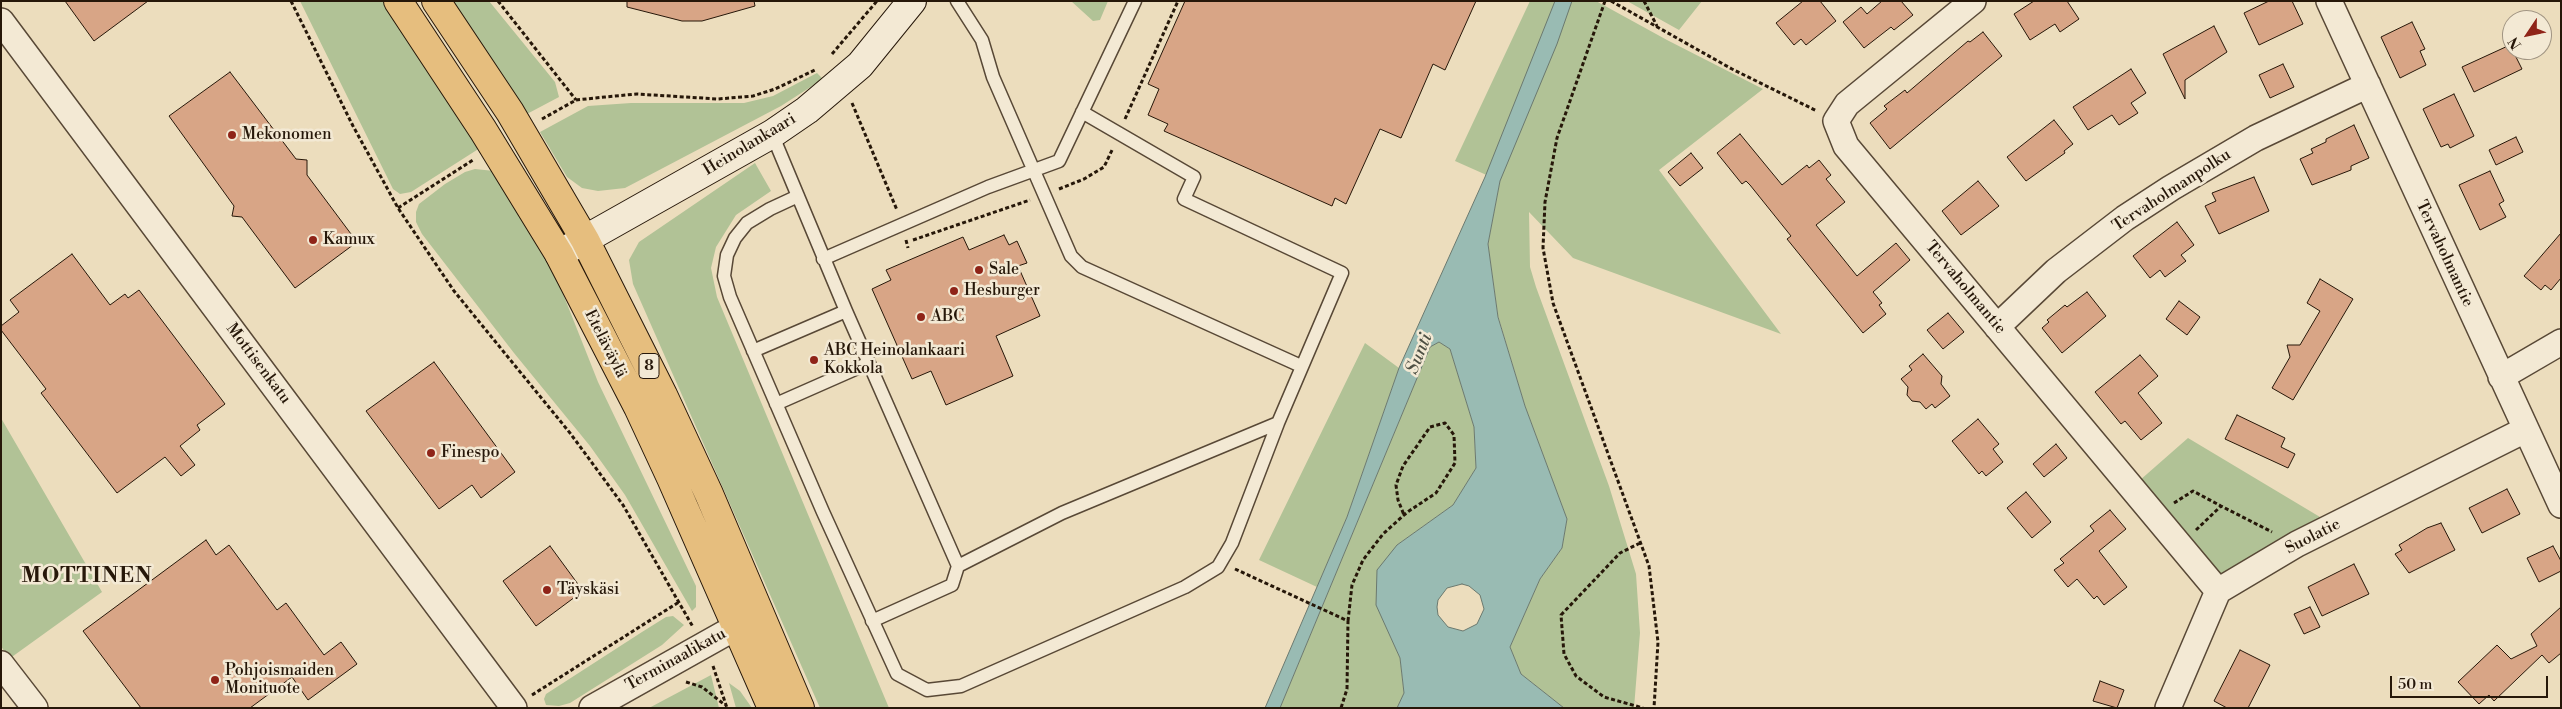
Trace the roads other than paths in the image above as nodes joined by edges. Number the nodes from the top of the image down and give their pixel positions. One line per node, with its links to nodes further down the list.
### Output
1 (398, 1): 15 (highway, Eteläväylä / 8)
2 (436, 1): 14 (highway, Eteläväylä / 8)
3 (912, 1): 11 (street, Heinolankaari)
4 (956, 1): 12 (lane)
5 (1134, 1): 10 (lane)
6 (1973, 1): 18 (street, Tervaholmantie)
7 (2329, 1): 9 (street, Tervaholmantie)
8 (1, 21): 34 (street, Mottisenkatu)
9 (2368, 86): 18 (street, Tervaholmanpolku); 23 (street, Tervaholmantie)
10 (1082, 112): 12 (lane); 22 (lane)
11 (772, 134): 13 (lane); 14 (street, Heinolankaari)
12 (1034, 172): 16 (lane); 22 (lane)
13 (798, 196): 16 (lane); 20 (lane)
14 (585, 240): 15 (street, Heinolankaari); 30 (highway, Eteläväylä / 8)
15 (559, 254): 32 (highway, Eteläväylä / 8)
16 (823, 259): 17 (lane)
17 (846, 311): 20 (lane); 21 (lane)
18 (1997, 327): 29 (street, Tervaholmantie)
19 (2561, 342): 23 (street)
20 (753, 351): 24 (lane)
21 (869, 364): 24 (lane); 28 (lane)
22 (1301, 366): 25 (lane)
23 (2501, 377): 26 (street, Tervaholmantie)
24 (776, 404): 31 (lane)
25 (1278, 423): 28 (lane); 31 (lane)
26 (2525, 430): 27 (street, Tervaholmantie); 29 (street, Suolatie)
27 (2561, 506)
28 (958, 566): 31 (lane)
29 (2218, 591): 39 (street)
30 (761, 613): 32 (street, Terminaalikatu); 38 (highway, Eteläväylä / 8)
31 (872, 621)
32 (737, 626): 36 (street, Terminaalikatu); 37 (highway, Eteläväylä / 8)
33 (1, 664): 35 (street)
34 (514, 707)
35 (35, 708)
36 (592, 708)
37 (772, 708)
38 (800, 708)
39 (2168, 708)

